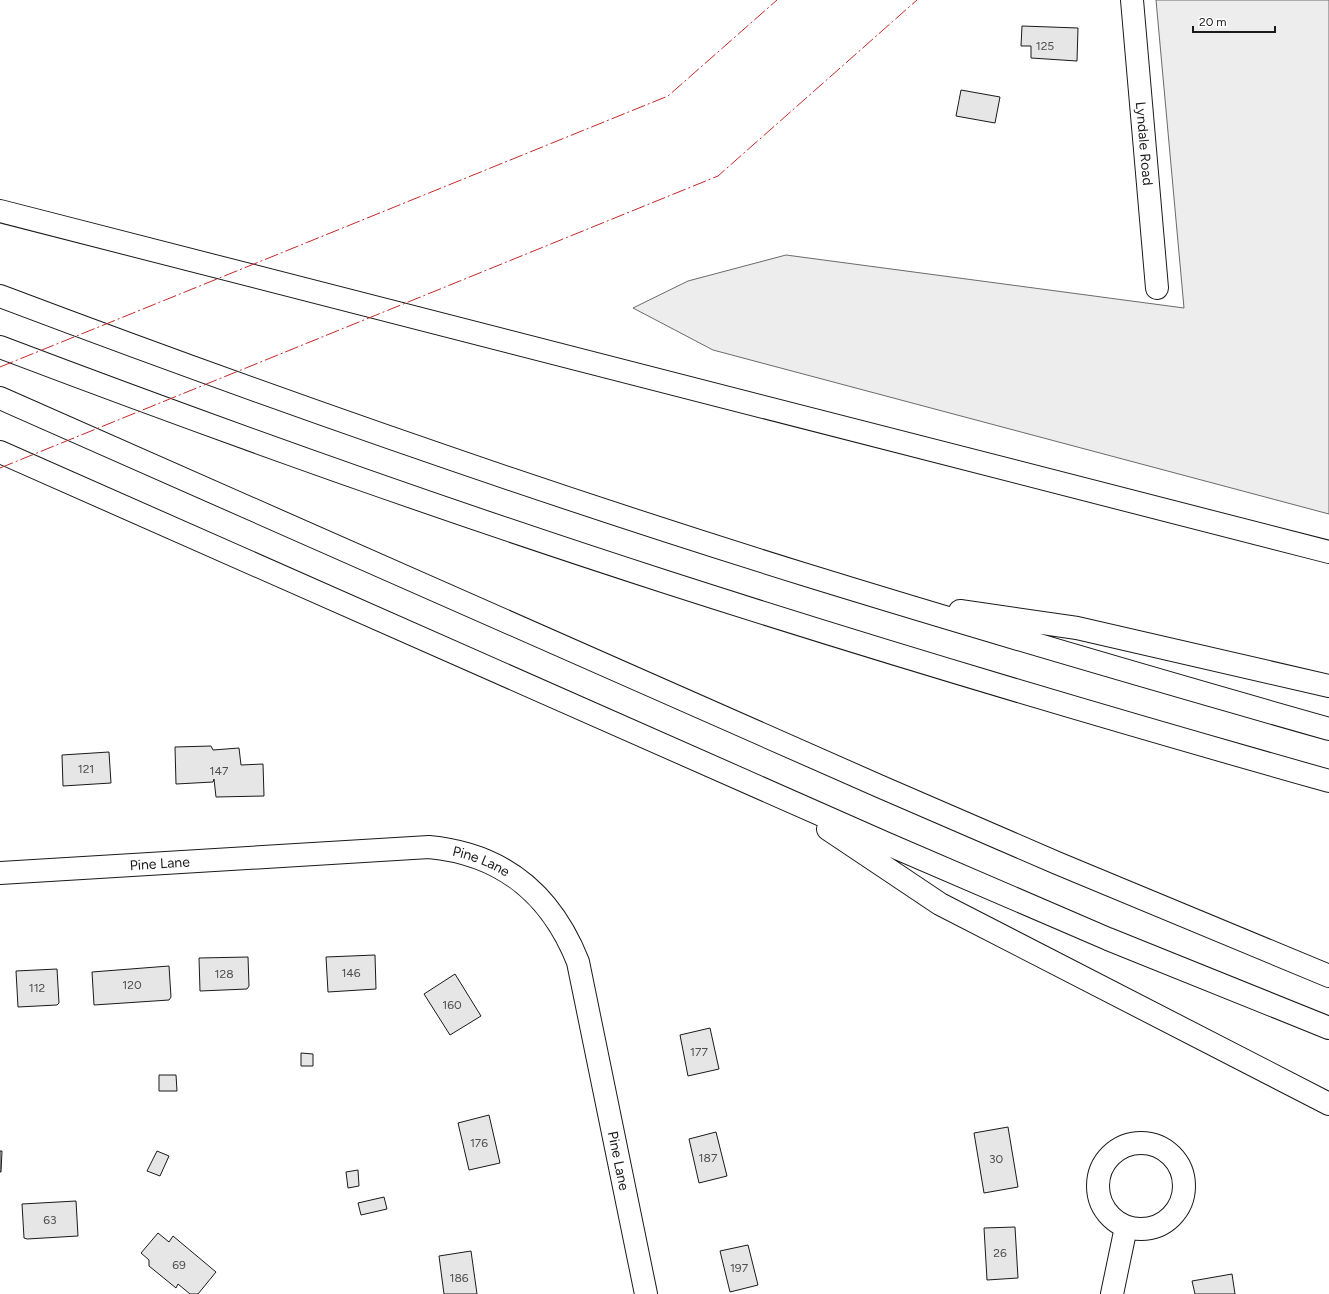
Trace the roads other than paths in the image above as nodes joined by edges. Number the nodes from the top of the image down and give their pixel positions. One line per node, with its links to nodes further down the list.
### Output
1 (1132, 0): 3 (main road, Lyndale Road)
2 (0, 212): 8 (main road)
3 (1157, 288)
4 (0, 296): 9 (main road)
5 (0, 347): 12 (main road)
6 (0, 398): 15 (main road)
7 (0, 452): 13 (main road)
8 (1329, 552)
9 (902, 604): 10 (main road); 11 (main road)
10 (1329, 686)
11 (1329, 729)
12 (1329, 781)
13 (777, 795): 16 (main road); 17 (main road)
14 (0, 873): 19 (main road, Pine Lane)
15 (1329, 976)
16 (1329, 1028)
17 (1329, 1104)
18 (1126, 1227): 20 (main road)
19 (646, 1294)
20 (1112, 1294)

